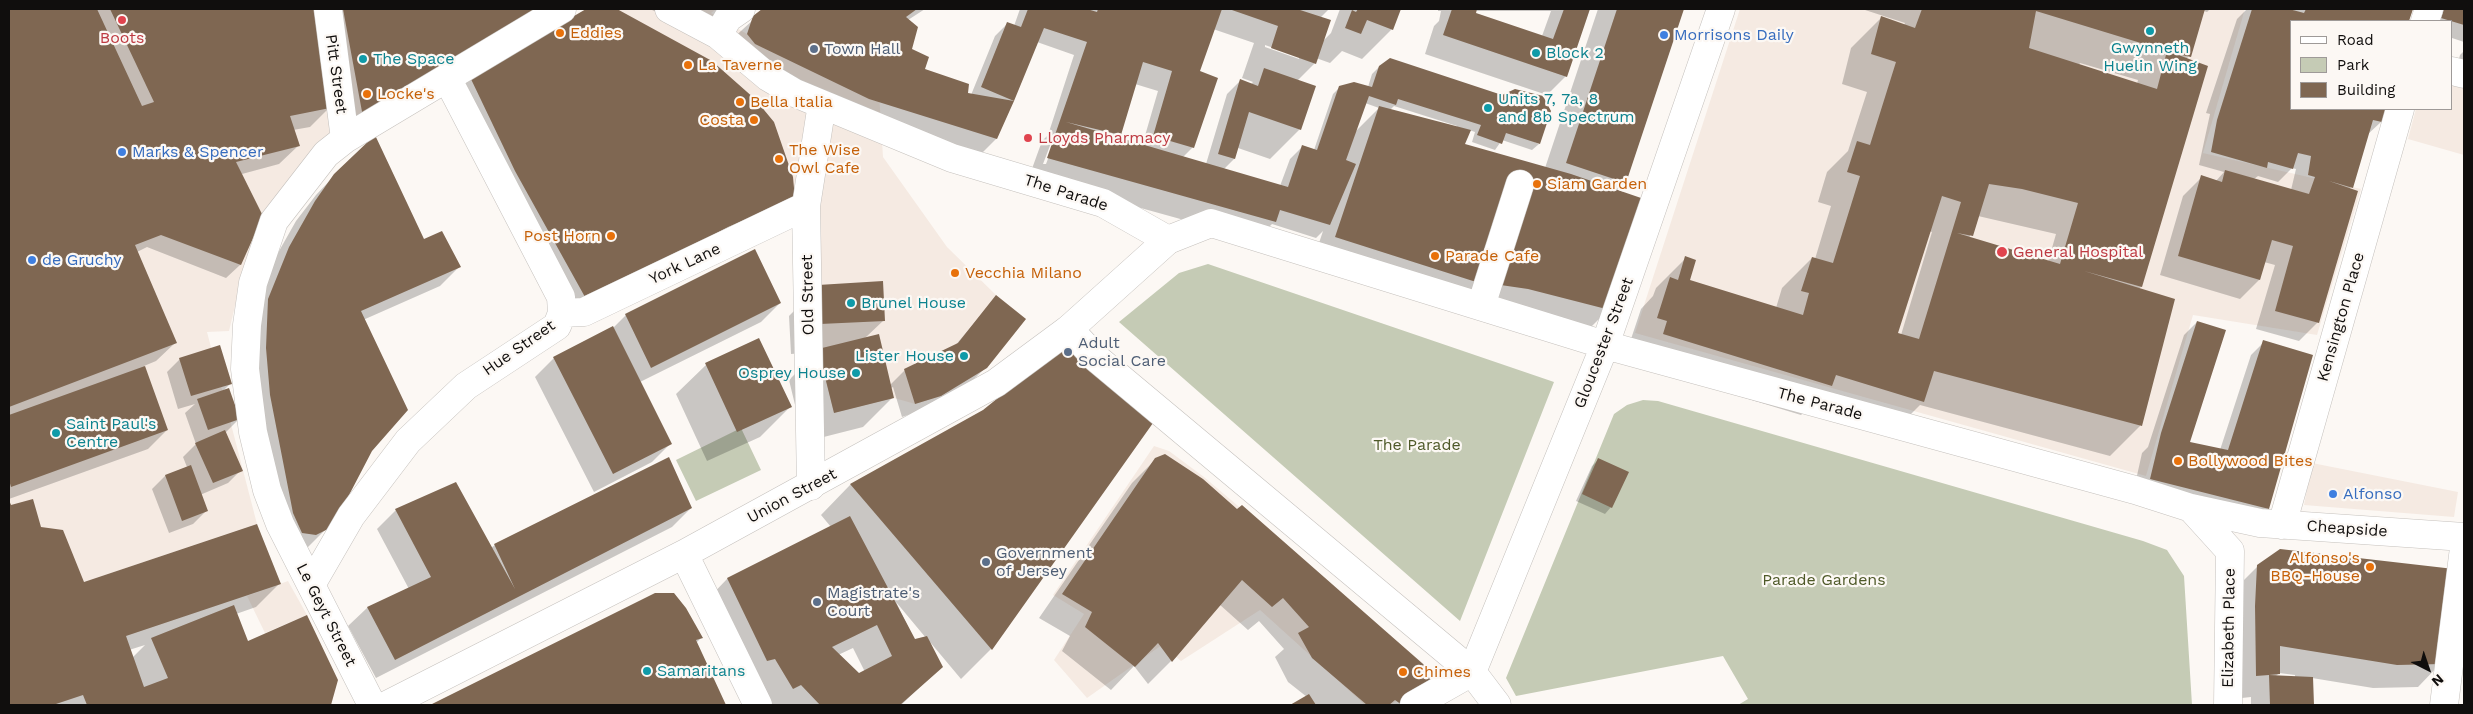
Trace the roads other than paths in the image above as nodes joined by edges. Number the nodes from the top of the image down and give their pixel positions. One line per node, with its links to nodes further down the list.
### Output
1 (328, 9): 10 (main road, Pitt Street)
2 (562, 9): 7 (main road, Le Geyt Street)
3 (669, 9): 6 (main road, The Parade)
4 (741, 9): 6 (main road)
5 (1721, 9): 17 (main road, Gloucester Street)
6 (718, 35): 8 (main road, The Parade)
7 (447, 78): 10 (main road, Le Geyt Street); 14 (main road, Hue Street)
8 (822, 104): 12 (main road, Old Street); 13 (main road, The Parade)
9 (2400, 110): 21 (main road, Kensington Place)
10 (345, 138): 26 (main road, Le Geyt Street)
11 (1520, 184): 15 (main road)
12 (806, 206): 14 (main road, York Lane); 18 (main road, Old Street)
13 (1168, 240): 15 (main road, The Parade); 16 (main road, Union Street)
14 (562, 305): 26 (main road, Hue Street)
15 (1481, 306): 17 (main road, The Parade)
16 (1069, 329): 18 (main road, Union Street); 27 (main road)
17 (1605, 345): 19 (main road, The Parade); 27 (main road, Gloucester Street)
18 (812, 486): 25 (main road, Union Street)
19 (2191, 508): 20 (main road, The Parade); 24 (main road, Elizabeth Place)
20 (2230, 517): 21 (main road, Cheapside)
21 (2271, 524): 22 (main road, Cheapside); 24 (main road, Elizabeth Place)
22 (2464, 537)
23 (2464, 548): 34 (main road)
24 (2230, 551): 33 (main road, Elizabeth Place)
25 (684, 554): 29 (main road, Union Street); 30 (main road)
26 (310, 585): 28 (main road, Le Geyt Street)
27 (1472, 672): 31 (main road); 32 (main road)
28 (372, 705)
29 (387, 705)
30 (758, 705)
31 (1414, 705)
32 (1498, 705)
33 (2228, 705)
34 (2444, 705)

